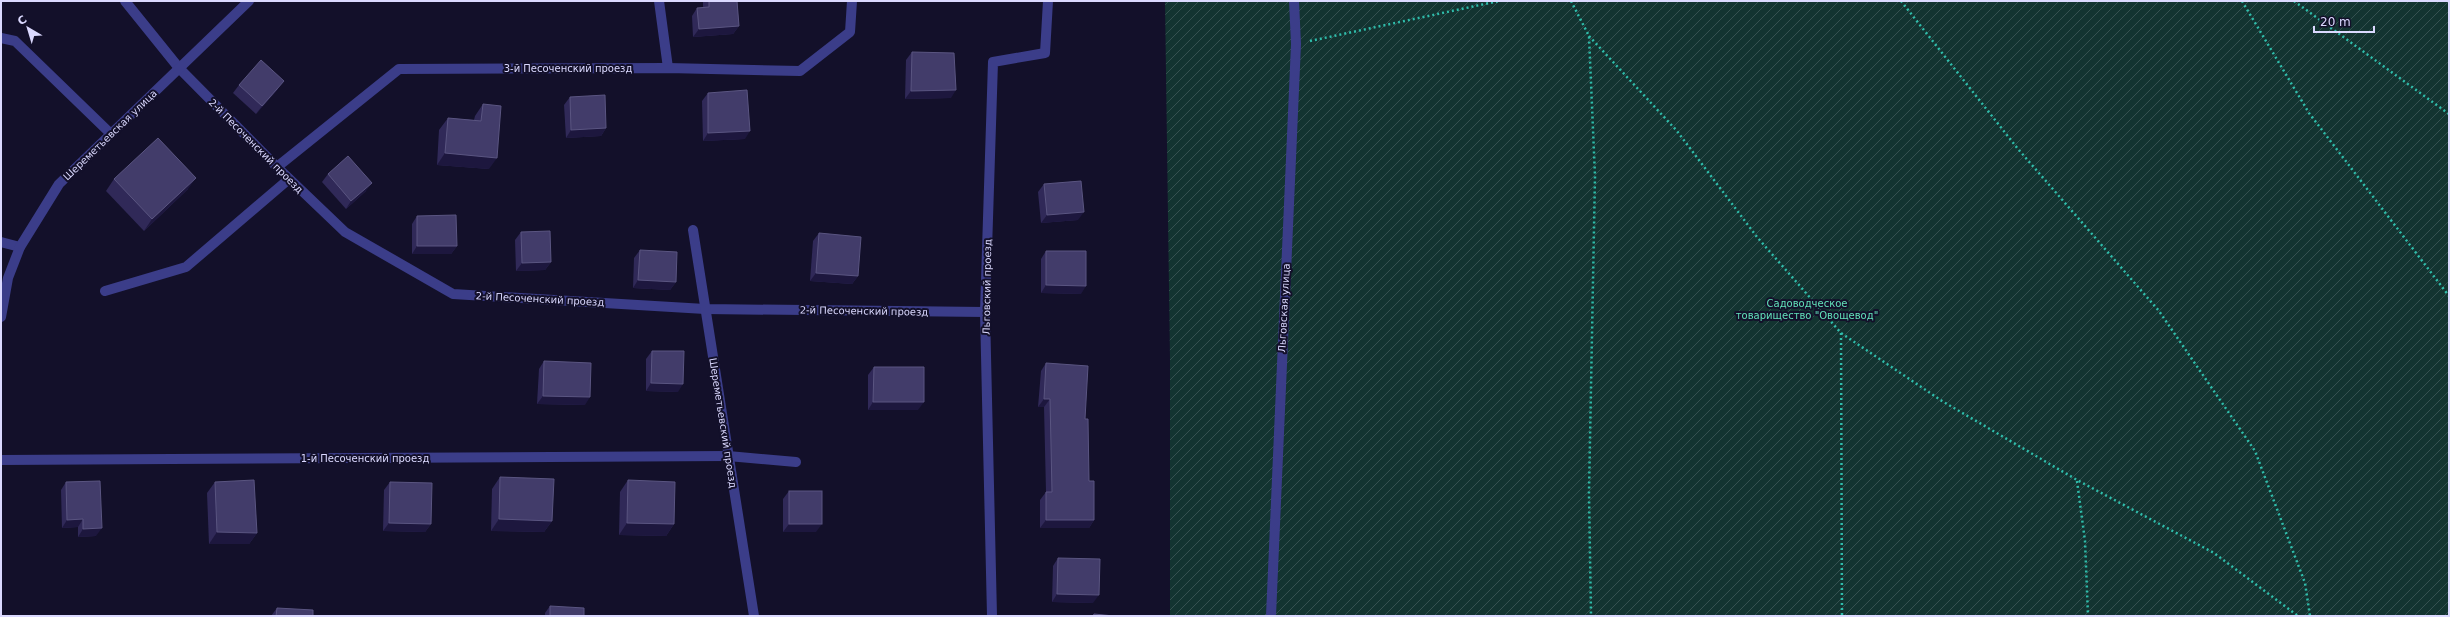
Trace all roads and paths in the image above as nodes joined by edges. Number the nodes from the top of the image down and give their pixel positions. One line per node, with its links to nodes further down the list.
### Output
1 (125, 1): 15 (street, 2-й Песоченский проезд)
2 (249, 1): 15 (street, Шереметьевская улица)
3 (659, 1): 16 (street)
4 (852, 1): 16 (street, 3-й Песоченский проезд)
5 (1048, 1): 27 (street, Льговский проезд)
6 (1294, 1): 14 (street, Льговская улица)
7 (1499, 1): 14 (path)
8 (1571, 1): 12 (path)
9 (1901, 1): 41 (path)
10 (2242, 1): 25 (path)
11 (2294, 1): 17 (path)
12 (1589, 36): 29 (path); 37 (path)
13 (1, 38): 18 (street)
14 (1296, 44): 36 (street, Льговская улица)
15 (179, 68): 18 (street, Шереметьевская улица); 19 (street, 2-й Песоченский проезд)
16 (668, 68): 19 (street, 3-й Песоченский проезд)
17 (2449, 114)
18 (111, 134): 23 (street, Шереметьевская улица)
19 (277, 167): 20 (street, 2-й Песоченский проезд)
20 (289, 179): 24 (street); 26 (street, 2-й Песоченский проезд)
21 (693, 230): 26 (street, Шереметьевский проезд)
22 (1, 242): 23 (street)
23 (20, 247): 28 (street, Шереметьевская улица)
24 (105, 291)
25 (2449, 296)
26 (705, 309): 27 (street, 2-й Песоченский проезд); 30 (street, Шереметьевский проезд)
27 (986, 312): 35 (street, Льговский проезд)
28 (1, 317)
29 (1841, 333): 33 (path); 38 (path)
30 (728, 456): 31 (street, 1-й Песоченский проезд); 32 (street, 1-й Песоченский проезд); 34 (street, Шереметьевский проезд)
31 (1, 460)
32 (796, 462)
33 (2077, 480): 39 (path); 40 (path)
34 (754, 616)
35 (992, 616)
36 (1271, 616)
37 (1591, 616)
38 (1842, 616)
39 (2088, 616)
40 (2298, 616)
41 (2310, 616)

